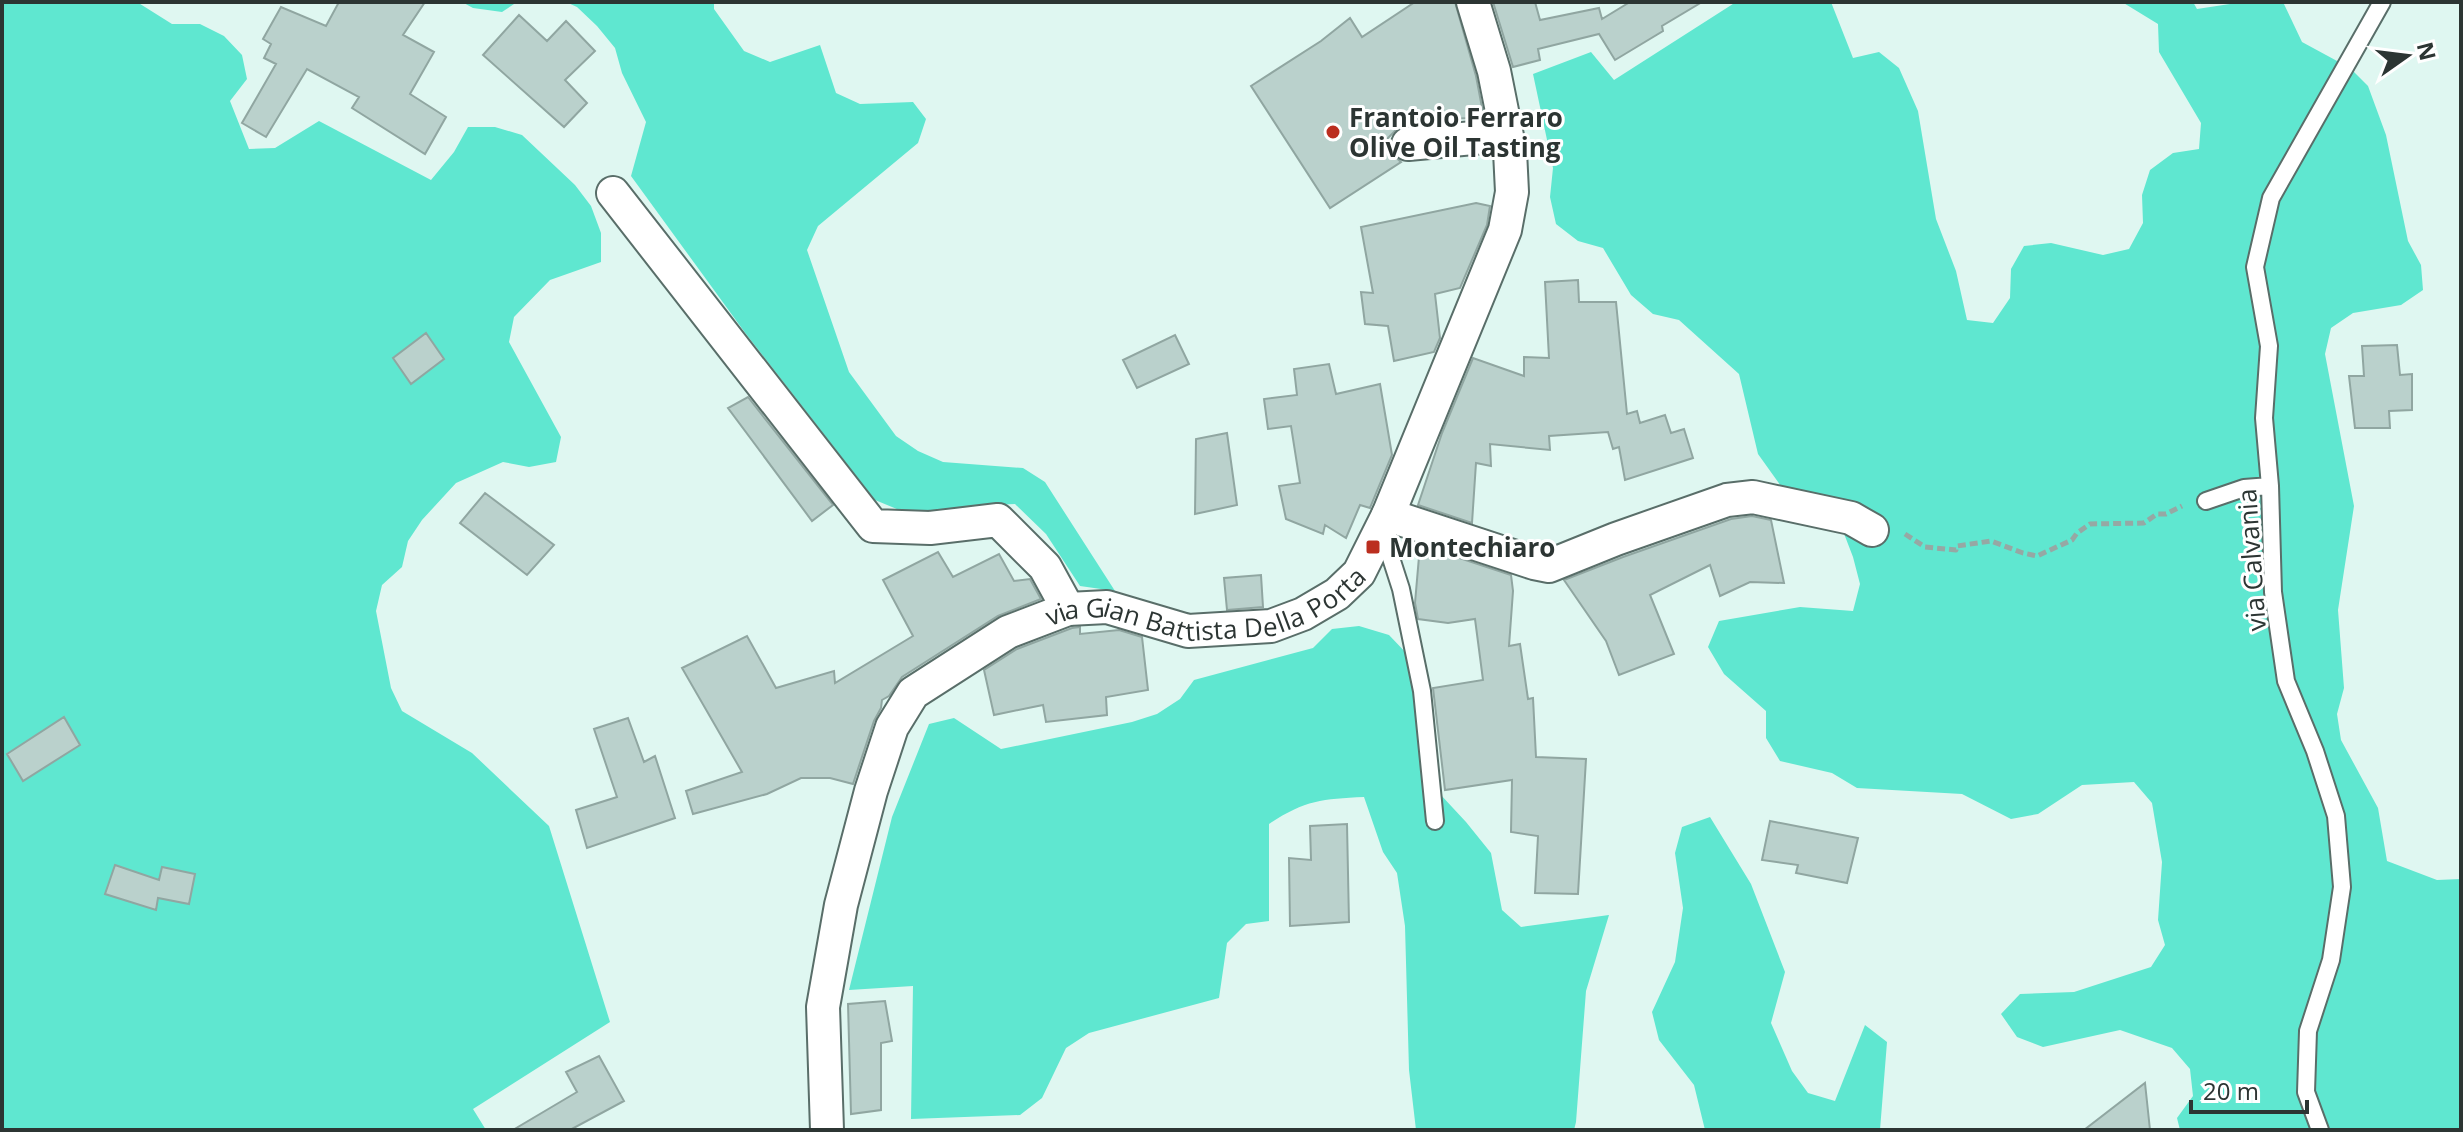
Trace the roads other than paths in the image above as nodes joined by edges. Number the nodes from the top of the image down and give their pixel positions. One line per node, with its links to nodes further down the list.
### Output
1 (1473, 2): 3 (street, via Gian Battista Della Porta)
2 (2382, 2): 6 (lane, via Calvania)
3 (1506, 135): 4 (street); 8 (street, via Gian Battista Della Porta)
4 (1408, 144)
5 (613, 193): 10 (street)
6 (2270, 486): 7 (lane); 13 (lane, via Calvania)
7 (2206, 501)
8 (1385, 522): 9 (street); 10 (street, via Gian Battista Della Porta); 11 (lane)
9 (1872, 530)
10 (1068, 609): 12 (street, via Gian Battista Della Porta)
11 (1435, 821)
12 (827, 1130)
13 (2320, 1130)

